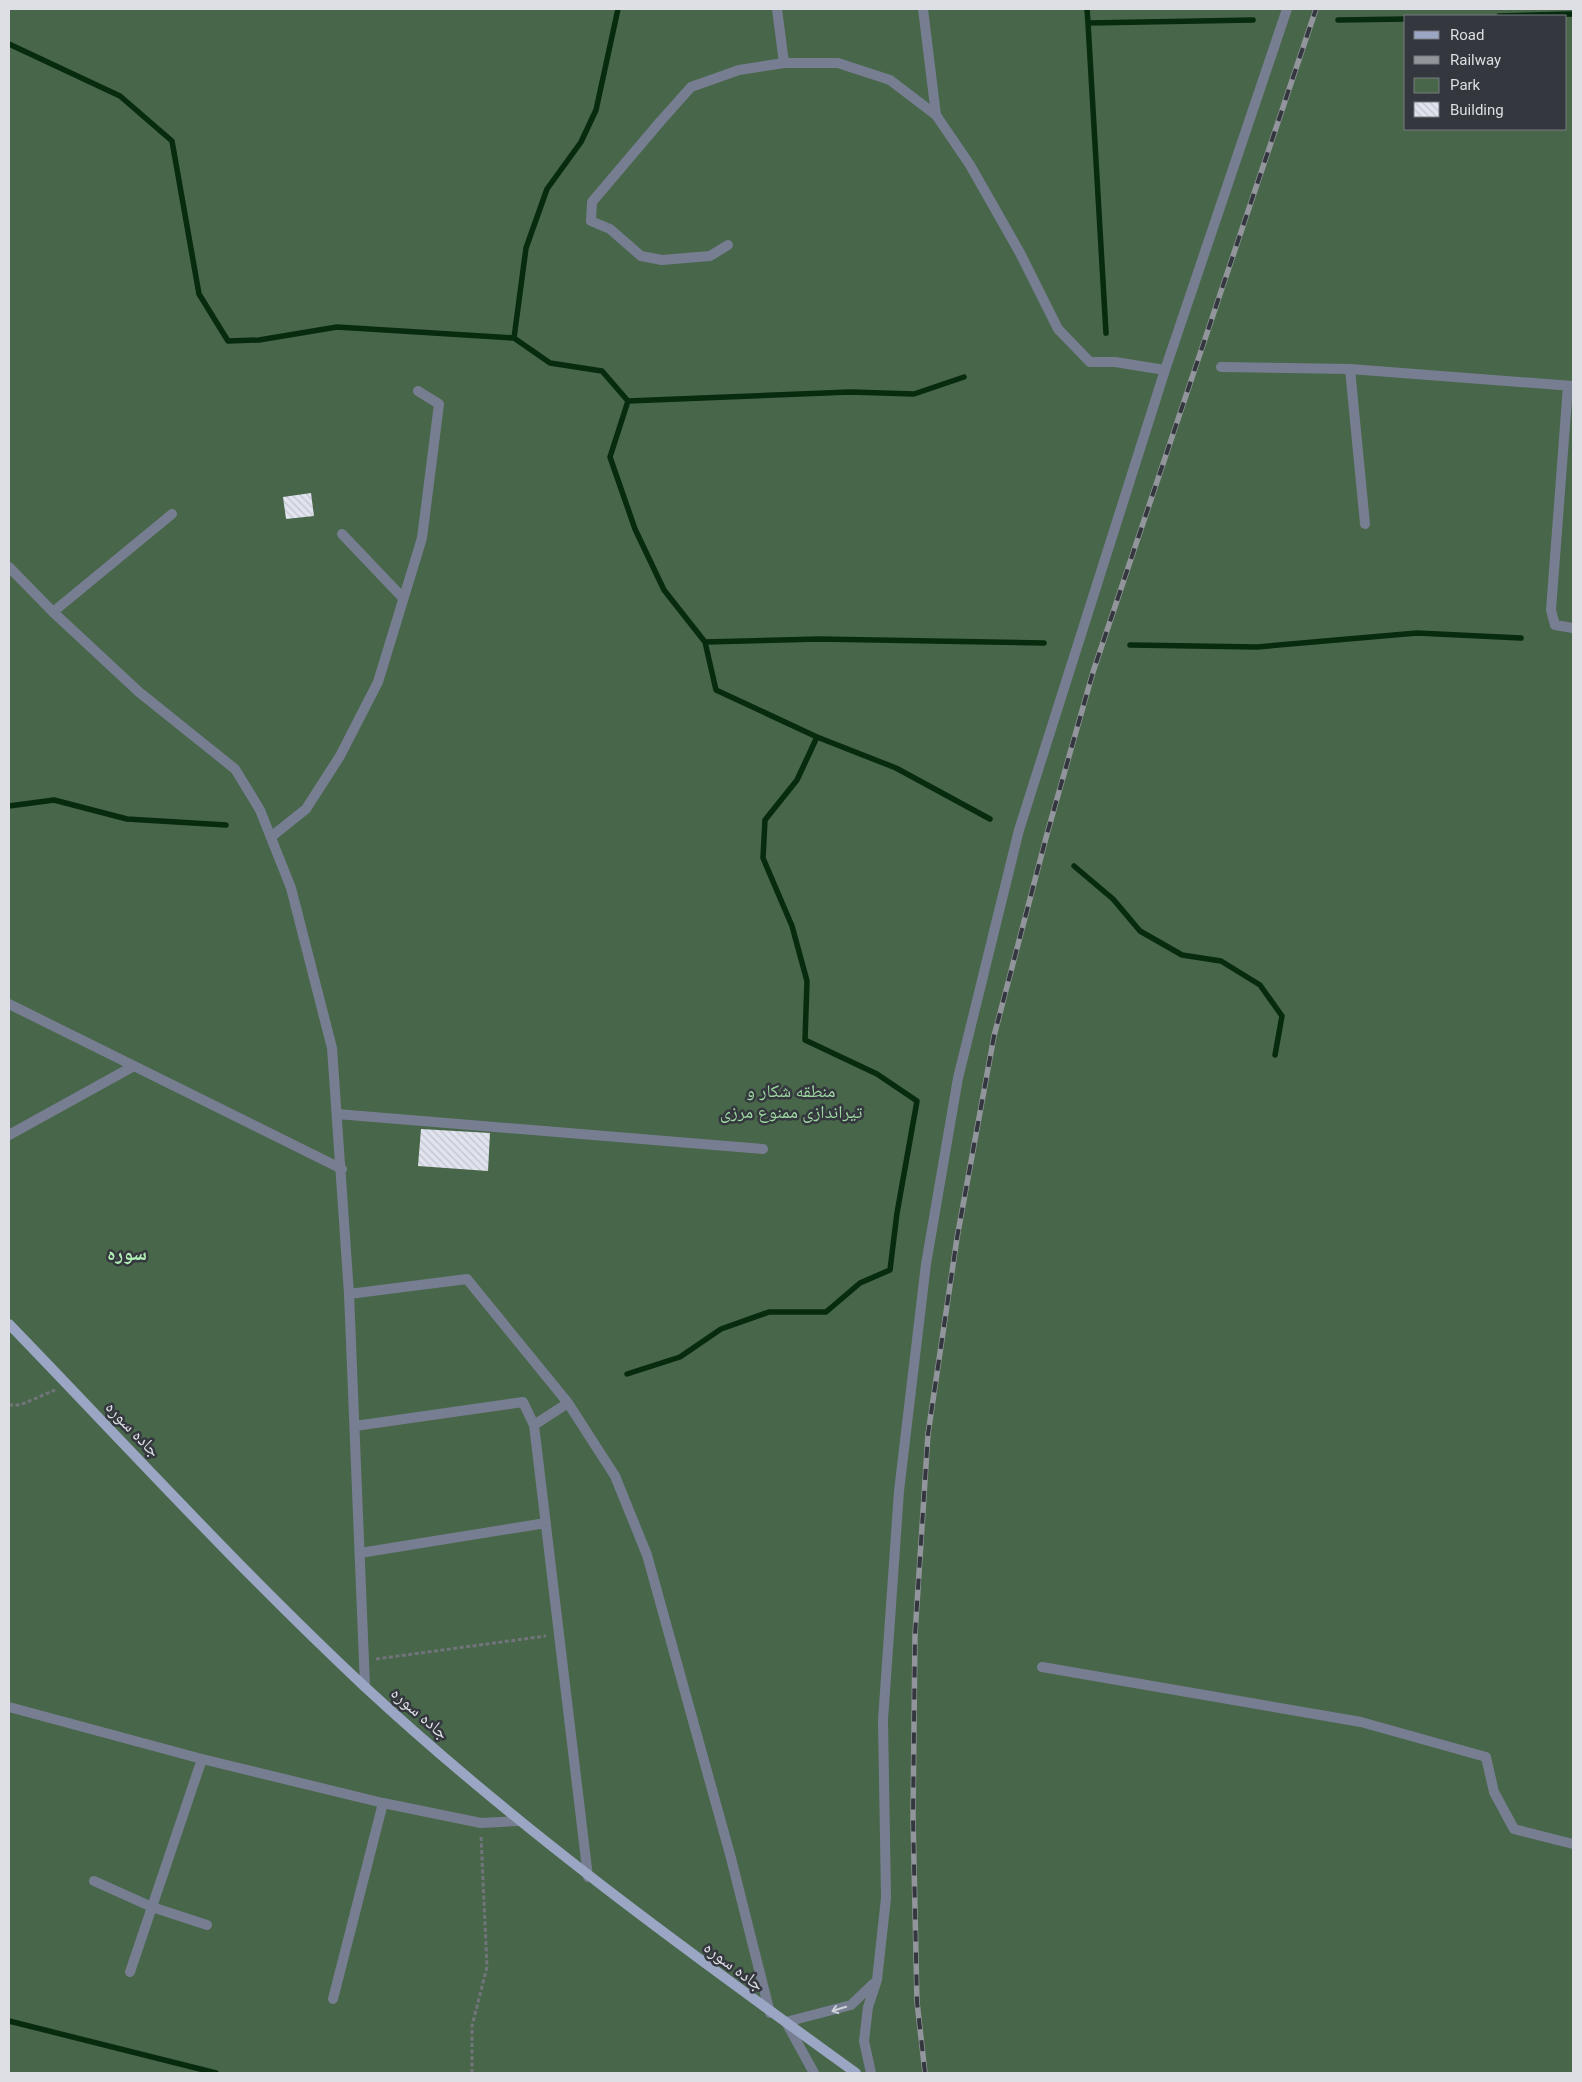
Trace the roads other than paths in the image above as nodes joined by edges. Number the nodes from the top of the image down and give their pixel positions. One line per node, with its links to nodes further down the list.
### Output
1 (777, 9): 4 (street)
2 (923, 9): 5 (street)
3 (1288, 9): 9 (street)
4 (784, 63): 5 (street); 6 (street)
5 (936, 115): 9 (street)
6 (728, 245)
7 (1221, 367): 8 (street)
8 (1350, 369): 10 (street); 13 (street)
9 (1165, 370): 45 (street)
10 (1571, 386): 18 (street)
11 (418, 391): 16 (street)
12 (172, 514): 17 (street)
13 (1365, 524)
14 (342, 534): 16 (street)
15 (9, 567): 17 (street)
16 (403, 598): 19 (street)
17 (53, 612): 19 (street)
18 (1573, 628)
19 (271, 837): 22 (street)
20 (9, 1004): 21 (street)
21 (132, 1067): 23 (street); 25 (street)
22 (337, 1114): 24 (street); 25 (street)
23 (9, 1135)
24 (763, 1149)
25 (342, 1169): 26 (street)
26 (349, 1294): 28 (street); 30 (street)
27 (9, 1324): 34 (main road, جاده سوره)
28 (568, 1403): 29 (street); 47 (street)
29 (534, 1425): 30 (street); 31 (street)
30 (354, 1426): 32 (street)
31 (546, 1523): 32 (street); 40 (street)
32 (360, 1553): 34 (street)
33 (1042, 1667): 39 (street)
34 (365, 1686): 38 (main road, جاده سوره)
35 (9, 1707): 36 (street)
36 (202, 1759): 37 (street); 42 (street)
37 (382, 1803): 38 (street); 46 (street)
38 (519, 1821): 40 (main road, جاده سوره)
39 (1573, 1844)
40 (588, 1877): 47 (main road, جاده سوره)
41 (94, 1881): 42 (street)
42 (152, 1907): 43 (street); 44 (street)
43 (207, 1925)
44 (130, 1972)
45 (877, 1980): 48 (street, one-way to 48); 51 (street)
46 (333, 1999)
47 (770, 2013): 48 (main road, جاده سوره)
48 (786, 2022): 49 (street); 50 (main road, جاده سوره)
49 (814, 2073)
50 (856, 2073)
51 (871, 2073)

